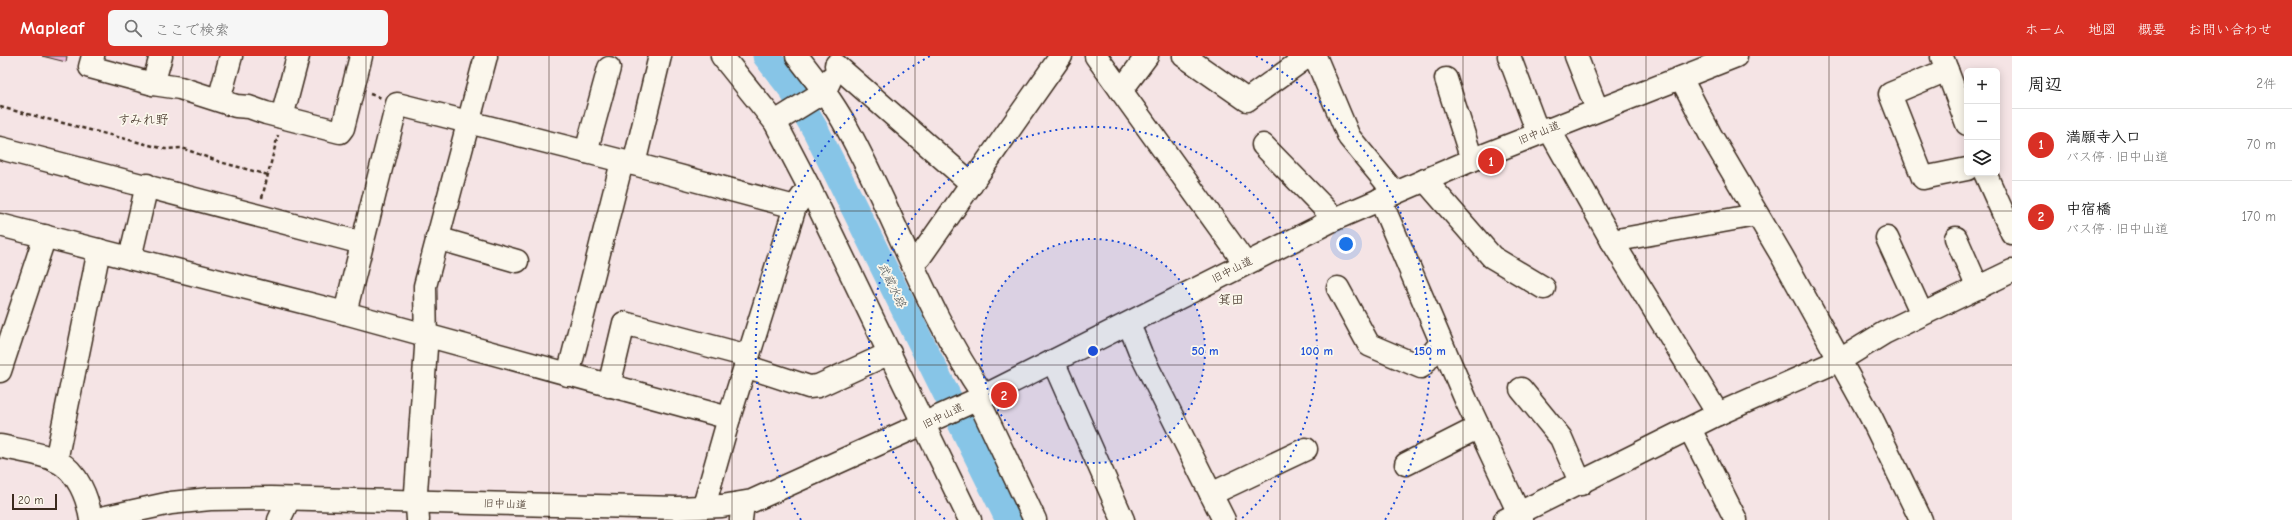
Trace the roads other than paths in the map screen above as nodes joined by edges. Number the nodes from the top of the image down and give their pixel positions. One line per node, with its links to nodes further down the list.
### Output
1 (93, 56): 24 (street)
2 (161, 56): 24 (street)
3 (231, 56): 27 (street)
4 (298, 56): 32 (street)
5 (361, 56): 32 (street)
6 (486, 56): 31 (street)
7 (660, 56): 38 (street)
8 (722, 56): 30 (street)
9 (796, 56): 26 (street)
10 (1061, 56): 42 (street)
11 (1096, 56): 25 (street)
12 (1147, 56): 25 (street)
13 (1184, 56): 14 (street)
14 (1308, 56)
15 (1315, 56): 45 (street)
16 (1509, 56): 33 (street)
17 (1576, 56): 28 (street)
18 (1736, 56): 22 (street, 旧中山道)
19 (837, 60): 26 (street); 42 (street)
20 (1944, 63): 29 (street); 39 (street)
21 (609, 68): 36 (street)
22 (1681, 78): 28 (street, 旧中山道); 47 (street)
23 (1446, 79): 37 (street)
24 (153, 84): 27 (street)
25 (1121, 91): 61 (street)
26 (820, 94): 30 (street); 60 (street)
27 (219, 100): 32 (street)
28 (1597, 110): 33 (street, 旧中山道)
29 (1964, 116)
30 (781, 120): 44 (street)
31 (468, 123): 36 (street); 52 (street); 56 (street)
32 (280, 125)
33 (1543, 131): 37 (street, 旧中山道); 55 (street)
34 (1263, 145): 48 (street)
35 (0, 148): 43 (street)
36 (586, 152): 38 (street)
37 (1472, 160): 41 (street, 旧中山道)
38 (628, 163): 46 (street); 76 (street)
39 (1964, 170)
40 (1986, 176): 50 (street)
41 (1425, 180): 45 (street, 旧中山道); 64 (street)
42 (972, 184): 60 (street)
43 (147, 185): 56 (street); 58 (street)
44 (809, 186): 46 (street); 71 (street)
45 (1388, 196): 48 (street, 旧中山道); 70 (street)
46 (795, 208): 73 (street)
47 (1756, 214): 55 (street); 72 (street)
48 (1335, 219): 61 (street, 旧中山道)
49 (0, 225): 51 (street)
50 (2012, 233)
51 (44, 236): 57 (street); 75 (street)
52 (437, 238): 59 (street); 69 (street)
53 (1887, 238): 67 (street)
54 (1956, 238): 65 (street)
55 (1612, 241): 80 (street)
56 (362, 243): 66 (street)
57 (99, 250): 58 (street); 87 (street)
58 (130, 258): 66 (street)
59 (517, 261)
60 (913, 262): 79 (street)
61 (1245, 263): 68 (street, 旧中山道)
62 (2012, 271): 65 (street)
63 (1338, 288): 70 (street)
64 (1544, 288)
65 (1978, 288): 67 (street)
66 (345, 313): 69 (street)
67 (1922, 314): 72 (street)
68 (1129, 324): 74 (street, 旧中山道); 90 (street)
69 (424, 336): 76 (street); 93 (street)
70 (1441, 343): 83 (street)
71 (890, 353): 73 (street); 82 (street)
72 (1840, 360): 80 (street); 105 (street)
73 (746, 361): 77 (street); 81 (street)
74 (1052, 361): 79 (street, 旧中山道); 102 (street)
75 (0, 371)
76 (568, 375): 77 (street)
77 (609, 386): 81 (street)
78 (1521, 389): 89 (street)
79 (978, 399): 82 (street, 旧中山道); 101 (street)
80 (1718, 414): 84 (street)
81 (729, 418): 92 (street)
82 (928, 423): 94 (street, 旧中山道); 100 (street)
83 (1479, 427): 88 (street); 97 (street)
84 (1690, 429): 89 (street); 104 (street)
85 (0, 446): 87 (street)
86 (1306, 449): 90 (street)
87 (56, 460): 98 (street)
88 (1406, 464)
89 (1581, 484): 97 (street)
90 (1211, 494): 103 (street)
91 (288, 499): 93 (street, 旧中山道); 98 (street, 旧中山道); 99 (street)
92 (704, 506): 94 (street, 旧中山道); 96 (street, 旧中山道)
93 (418, 511): 95 (street, 旧中山道)
94 (742, 511)
95 (572, 513): 96 (street, 旧中山道)
96 (677, 514)
97 (1516, 518)
98 (91, 520)
99 (280, 520)
100 (970, 520)
101 (1035, 520)
102 (1123, 520)
103 (1224, 520)
104 (1736, 520)
105 (1921, 520)

